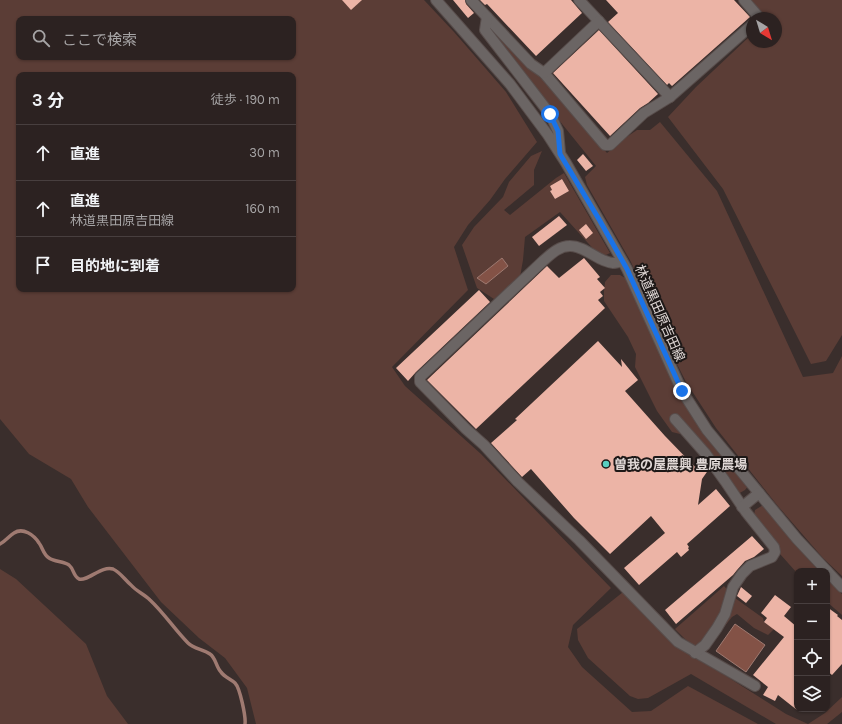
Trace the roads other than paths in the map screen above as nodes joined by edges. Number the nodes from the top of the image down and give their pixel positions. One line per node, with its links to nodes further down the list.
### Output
1 (436, 0): 11 (street, 林道黒田原吉田線)
2 (471, 0): 6 (street)
3 (579, 0): 7 (street)
4 (744, 0): 5 (street)
5 (754, 12)
6 (488, 17): 9 (street); 11 (street)
7 (599, 21): 9 (street); 10 (street)
8 (746, 30): 10 (street)
9 (544, 73): 10 (street)
10 (670, 97)
11 (560, 154): 12 (street, 林道黒田原吉田線)
12 (622, 261): 14 (street, 林道黒田原吉田線); 19 (street)
13 (674, 419): 15 (street)
14 (759, 493): 15 (street); 16 (street, 林道黒田原吉田線)
15 (742, 506): 19 (street)
16 (824, 568)
17 (830, 574): 18 (street, 林道黒田原吉田線)
18 (842, 587)
19 (695, 653): 20 (street)
20 (755, 686)

